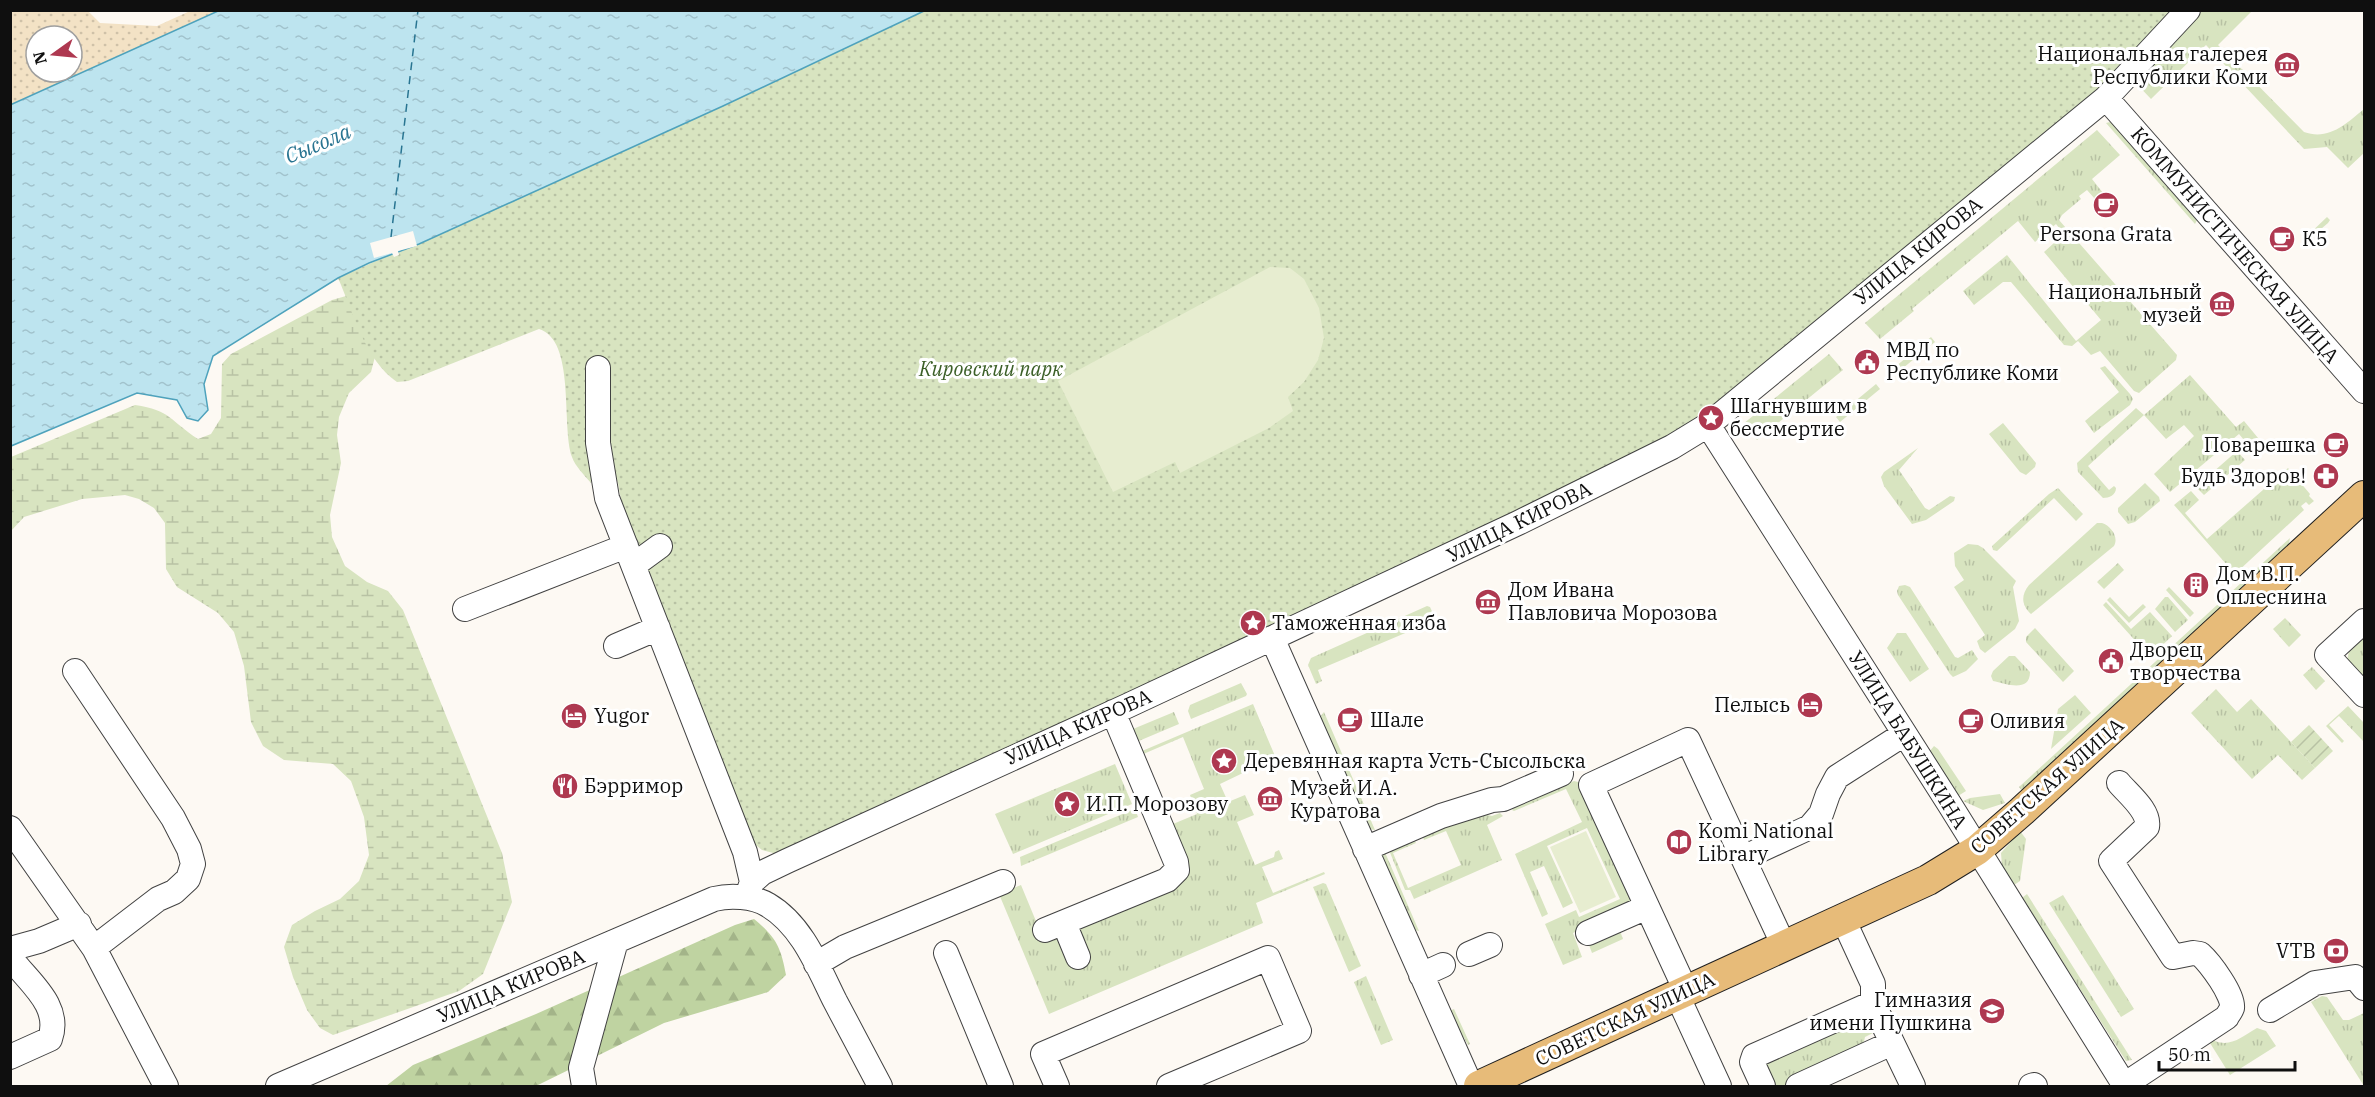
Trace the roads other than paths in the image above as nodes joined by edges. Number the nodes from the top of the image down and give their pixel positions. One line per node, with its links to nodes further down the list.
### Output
1 (2188, 10): 2 (street, УЛИЦА КИРОВА)
2 (2106, 98): 4 (street, КОММУНИСТИЧЕСКАЯ УЛИЦА); 5 (street, УЛИЦА КИРОВА)
3 (598, 368): 8 (street)
4 (2364, 392)
5 (1708, 425): 12 (street, УЛИЦА КИРОВА); 17 (street, УЛИЦА БАБУШКИНА)
6 (2364, 496): 22 (main road, СОВЕТСКАЯ УЛИЦА)
7 (660, 546): 8 (street)
8 (630, 555): 9 (street); 11 (street)
9 (465, 609)
10 (2364, 621): 15 (street)
11 (658, 627): 13 (street); 25 (street)
12 (1272, 638): 16 (street, УЛИЦА КИРОВА); 21 (street)
13 (616, 646)
14 (75, 671): 32 (street)
15 (2364, 695)
16 (1113, 712): 25 (street, УЛИЦА КИРОВА); 36 (street)
17 (1904, 734): 22 (street, УЛИЦА БАБУШКИНА); 23 (street)
18 (1561, 774): 21 (street)
19 (2119, 783): 59 (street)
20 (10, 828): 28 (street)
21 (1365, 849): 39 (street)
22 (1977, 850): 27 (main road, СОВЕТСКАЯ УЛИЦА); 59 (street, УЛИЦА БАБУШКИНА)
23 (1743, 858): 26 (street); 31 (street)
24 (1003, 882): 37 (street)
25 (749, 890): 30 (street, УЛИЦА КИРОВА); 37 (street)
26 (1647, 907): 29 (street); 41 (street)
27 (1843, 919): 31 (main road, СОВЕТСКАЯ УЛИЦА); 42 (street)
28 (79, 924): 32 (street); 33 (street)
29 (1588, 933)
30 (616, 941): 46 (street, УЛИЦА КИРОВА); 48 (street)
31 (1784, 946): 41 (main road, СОВЕТСКАЯ УЛИЦА)
32 (94, 948): 47 (street)
33 (10, 949)
34 (946, 953): 50 (street)
35 (10, 957): 45 (street)
36 (1078, 957)
37 (816, 964): 49 (street)
38 (1443, 965): 39 (street)
39 (1421, 975): 53 (street)
40 (2364, 988): 43 (street)
41 (1681, 993): 54 (main road, СОВЕТСКАЯ УЛИЦА); 55 (street)
42 (1873, 1003): 44 (street); 56 (street)
43 (2270, 1010)
44 (1892, 1043): 57 (street); 58 (street)
45 (10, 1057)
46 (289, 1084)
47 (166, 1086)
48 (584, 1086)
49 (880, 1086)
50 (1001, 1086)
51 (1057, 1086): 52 (street)
52 (1169, 1086)
53 (1471, 1086)
54 (1479, 1086)
55 (1719, 1086)
56 (1763, 1086)
57 (1798, 1086)
58 (1913, 1086)
59 (2124, 1086)

